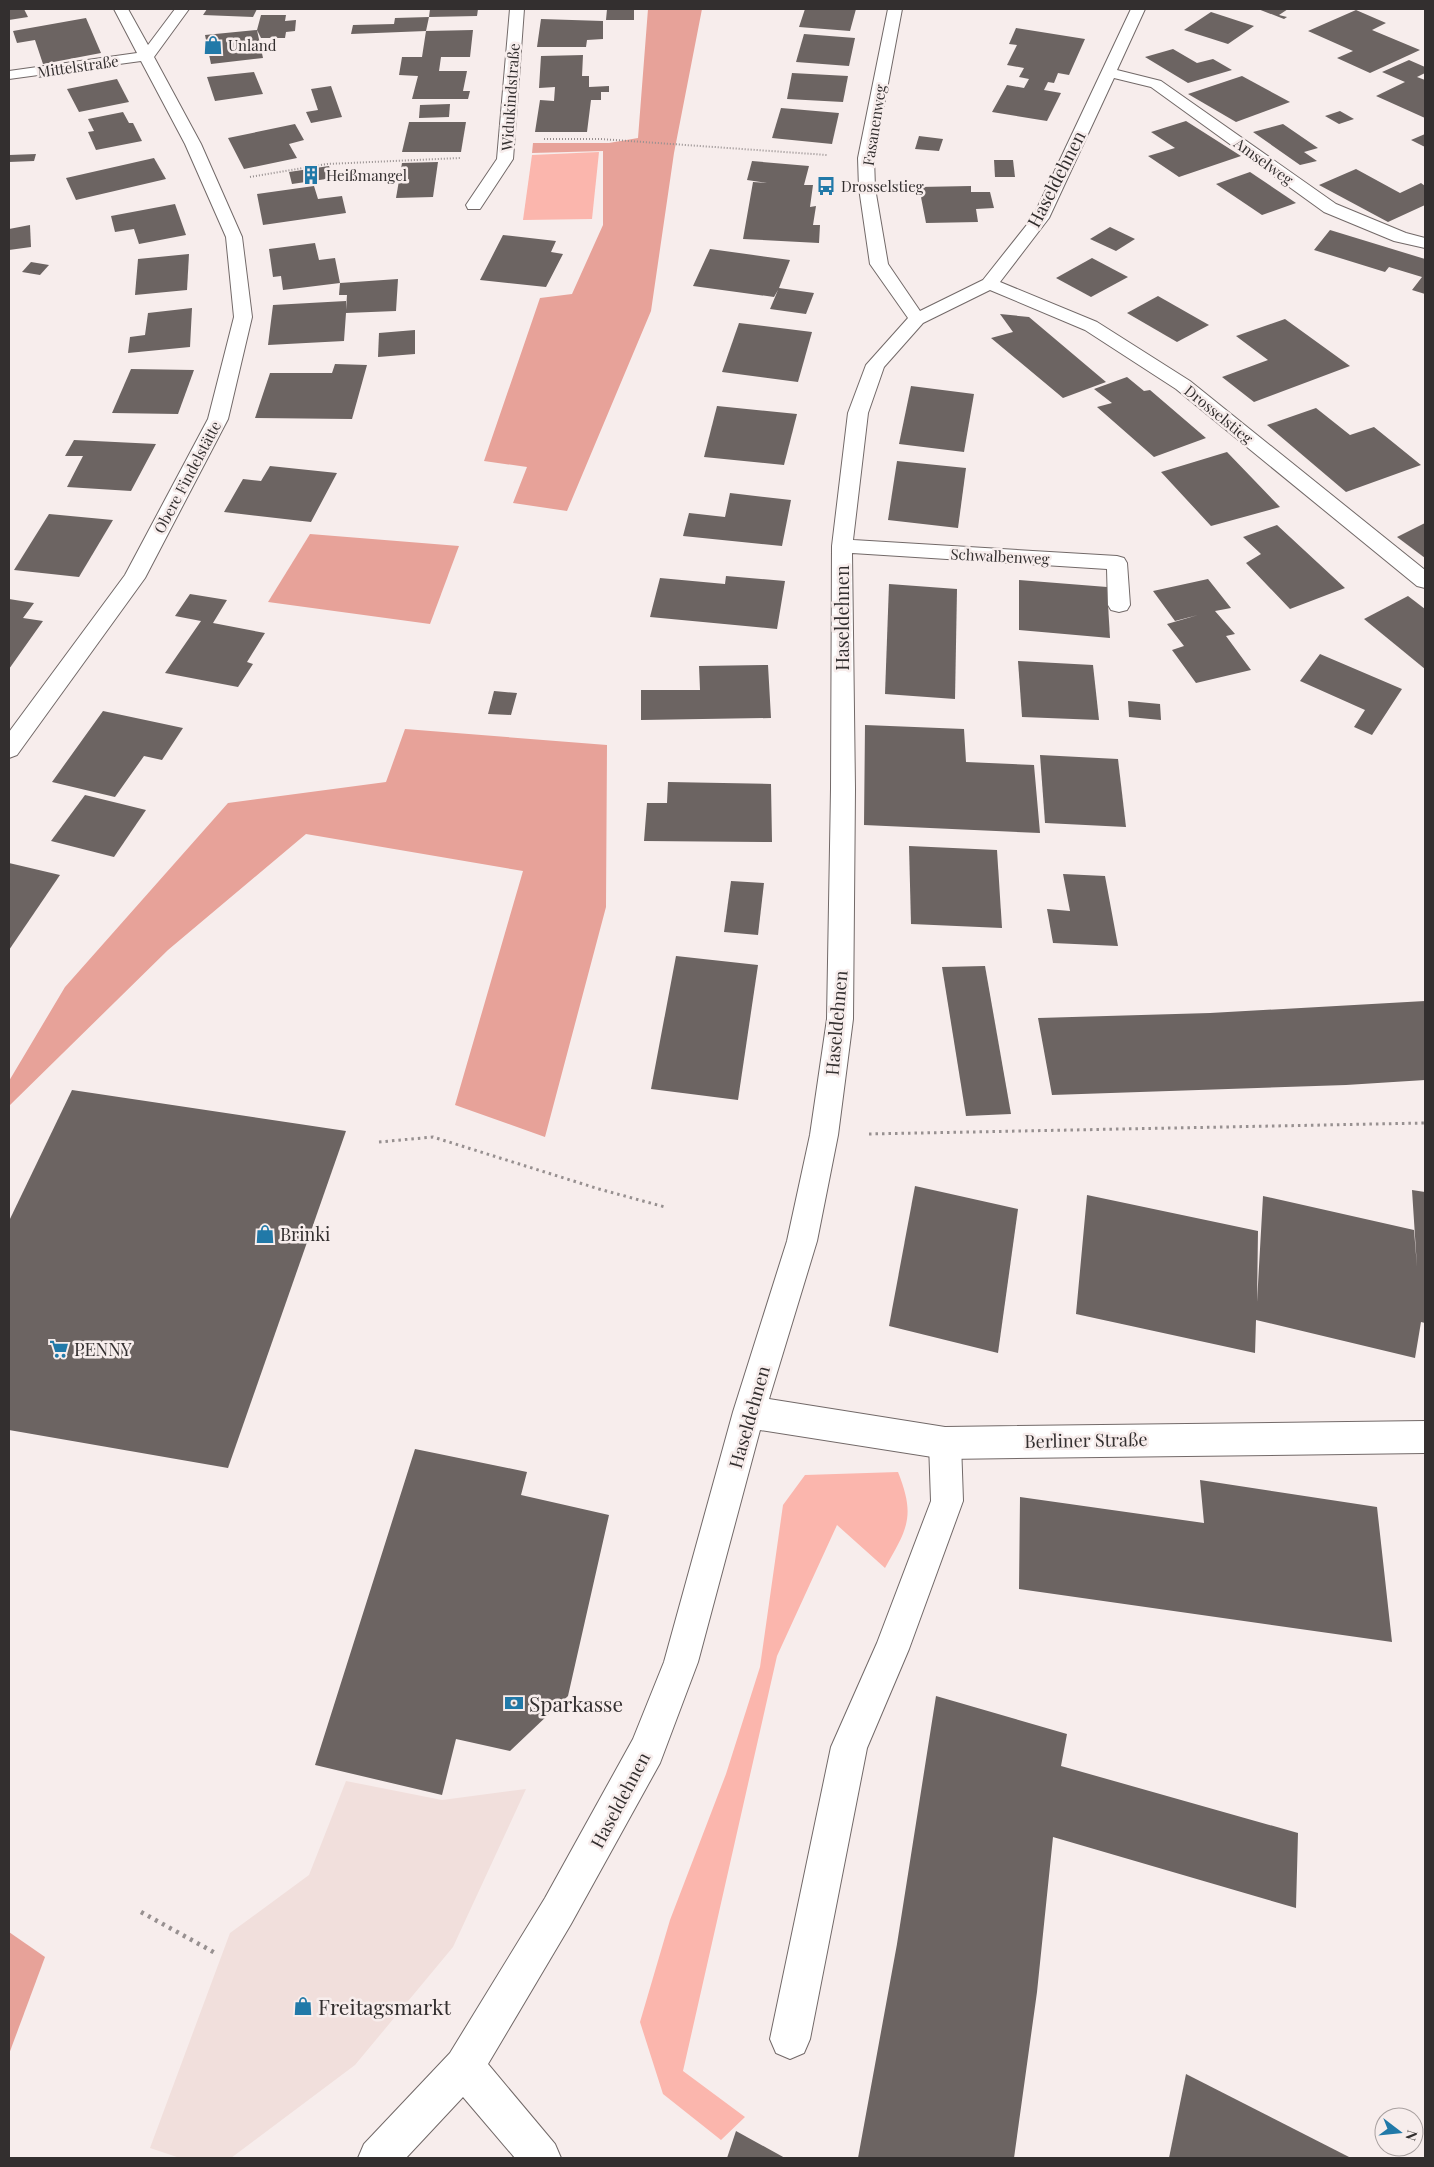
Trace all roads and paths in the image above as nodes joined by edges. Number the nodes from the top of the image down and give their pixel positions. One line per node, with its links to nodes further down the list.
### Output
1 (121, 9): 6 (street, Obere Findelstätte)
2 (182, 9): 6 (street)
3 (517, 9): 9 (street, Widukindstraße)
4 (895, 9): 11 (street, Fasanenweg)
5 (1138, 9): 7 (street, Haseldehnen)
6 (147, 56): 8 (street, Mittelstraße); 12 (street, Obere Findelstätte)
7 (1108, 72): 14 (street, Amselweg); 15 (street, Haseldehnen)
8 (9, 76)
9 (506, 139): 10 (street, Widukindstraße); 11 (path)
10 (505, 156): 12 (path); 13 (street, Widukindstraße)
11 (866, 158): 16 (street, Fasanenweg)
12 (210, 184): 20 (street, Obere Findelstätte)
13 (474, 205)
14 (1425, 243)
15 (989, 284): 16 (street, Haseldehnen); 18 (street, Drosselstieg)
16 (917, 320): 17 (street, Haseldehnen)
17 (842, 546): 19 (street, Schwalbenweg); 22 (street, Haseldehnen)
18 (1425, 581)
19 (1119, 605)
20 (9, 749)
21 (1425, 1123): 22 (path)
22 (824, 1135): 25 (street, Haseldehnen)
23 (379, 1142): 24 (path)
24 (666, 1207)
25 (749, 1412): 27 (street, Berliner Straße); 31 (street, Haseldehnen)
26 (1425, 1437): 27 (street, Berliner Straße)
27 (945, 1443): 30 (street)
28 (141, 1912): 29 (path)
29 (217, 1954)
30 (790, 2040)
31 (464, 2066): 32 (street, Haseldehnen); 33 (street)
32 (378, 2158)
33 (541, 2158)

